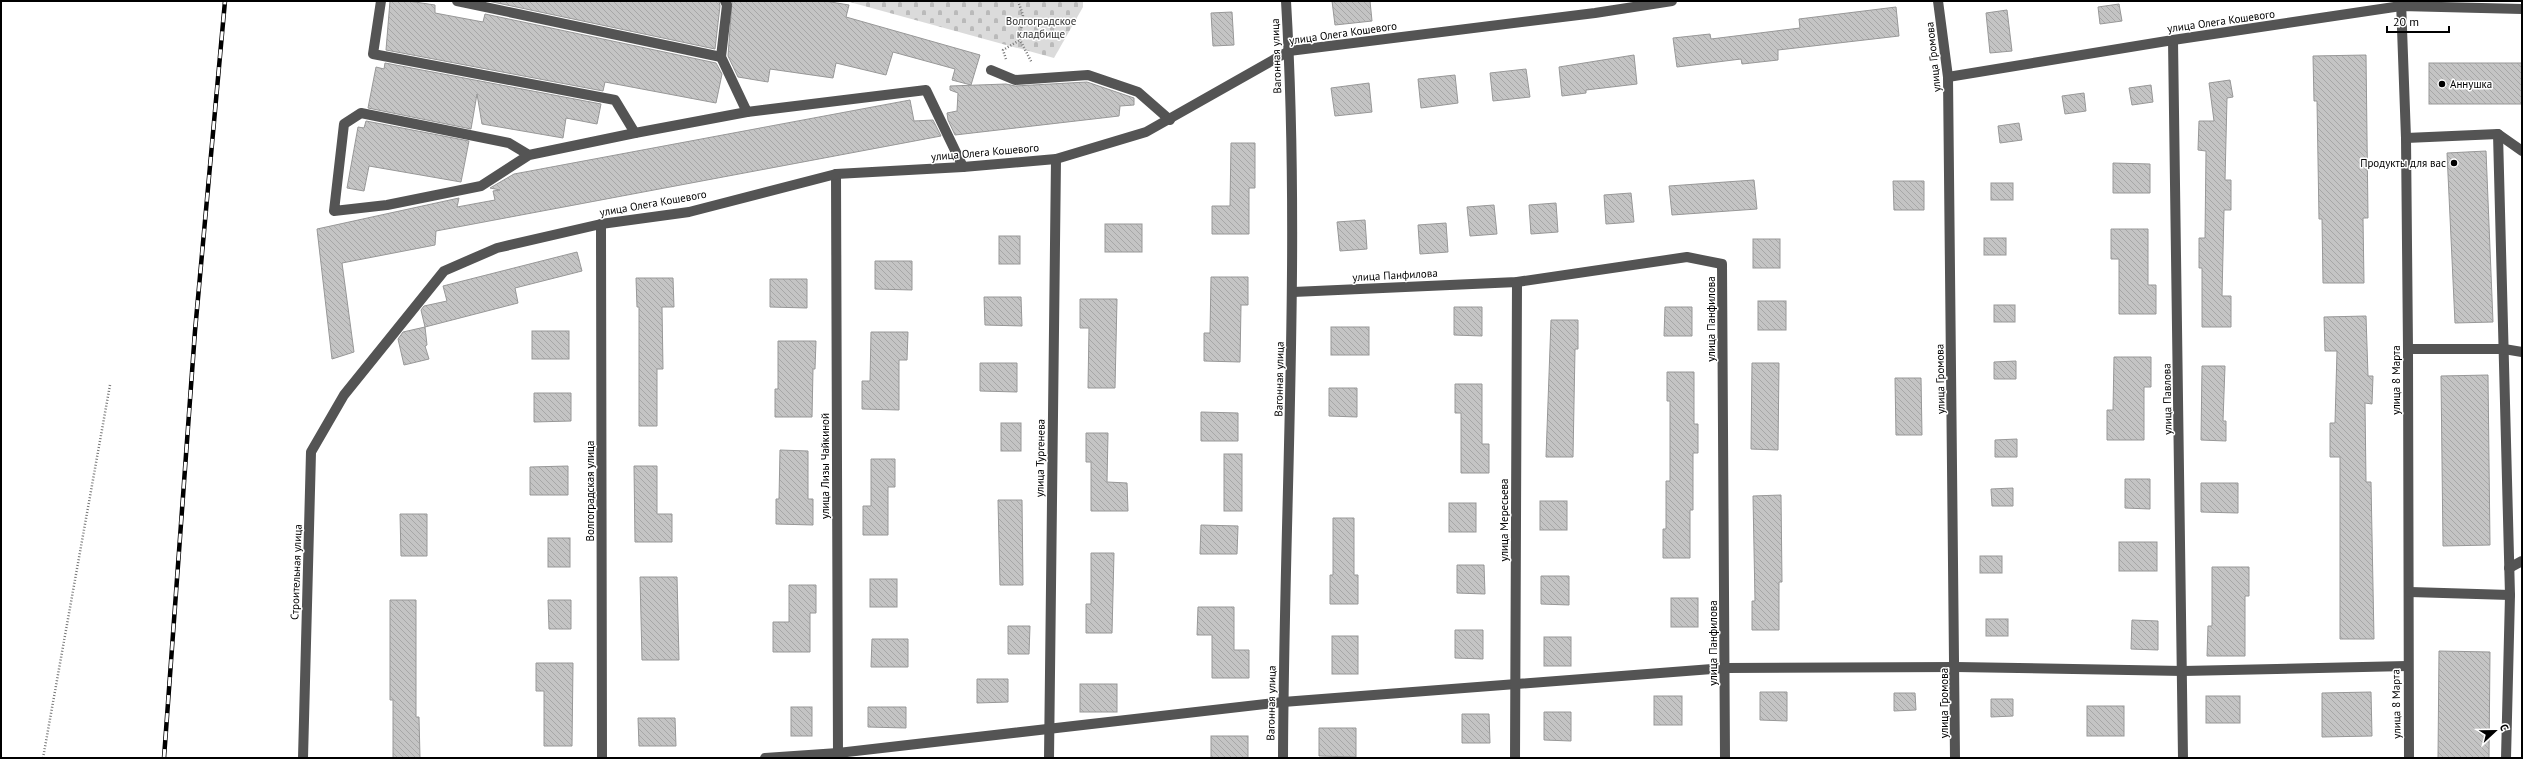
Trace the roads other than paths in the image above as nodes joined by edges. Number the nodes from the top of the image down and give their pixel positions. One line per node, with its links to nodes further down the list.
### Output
1 (381, 1): 17 (street)
2 (457, 1): 7 (street)
3 (725, 1): 12 (street)
4 (1286, 1): 11 (street, Вагонная улица)
5 (1672, 1): 11 (street, улица Олега Кошевого)
6 (1938, 1): 14 (street, улица Громова)
7 (478, 4): 12 (street)
8 (2401, 4): 9 (street, улица Олега Кошевого); 10 (street, улица Олега Кошевого); 19 (street, улица 8 Марта)
9 (2522, 9)
10 (2173, 40): 14 (street, улица Олега Кошевого); 39 (street, улица Павлова)
11 (1289, 52): 16 (street, улица Олега Кошевого); 27 (street, Вагонная улица)
12 (721, 57): 15 (street)
13 (991, 70): 16 (street)
14 (1948, 77): 37 (street, улица Громова)
15 (747, 112): 17 (street); 23 (street)
16 (1170, 120): 22 (street, улица Олега Кошевого)
17 (636, 133): 21 (street)
18 (2498, 134): 19 (street); 20 (street); 29 (street)
19 (2406, 138): 28 (street, улица 8 Марта)
20 (2522, 151)
21 (529, 155): 21 (street)
22 (1056, 158): 23 (street, улица Олега Кошевого); 42 (street, улица Тургенева)
23 (963, 168): 24 (street, улица Олега Кошевого)
24 (836, 174): 25 (street, улица Олега Кошевого); 43 (street, улица Лизы Чайкиной)
25 (601, 224): 31 (street, улица Олега Кошевого); 45 (street, Волгоградская улица)
26 (1517, 282): 27 (street, улица Панфилова); 38 (street, улица Панфилова); 40 (street, улица Мересьева)
27 (1293, 292): 41 (street, Вагонная улица)
28 (2408, 349): 29 (street); 34 (street, улица 8 Марта)
29 (2504, 349): 30 (street); 33 (street)
30 (2522, 352)
31 (344, 395): 44 (street, Строительная улица)
32 (2522, 561): 33 (street)
33 (2509, 568): 35 (street)
34 (2410, 592): 35 (street); 36 (street, улица 8 Марта)
35 (2510, 595): 54 (street)
36 (2407, 666): 39 (street); 53 (street, улица 8 Марта)
37 (1956, 667): 38 (street); 39 (street); 51 (street, улица Громова)
38 (1725, 668): 40 (street); 50 (street, улица Панфилова)
39 (2183, 671): 52 (street, улица Павлова)
40 (1515, 685): 41 (street); 49 (street, улица Мересьева)
41 (1283, 702): 42 (street); 48 (street, Вагонная улица)
42 (1049, 728): 43 (street); 47 (street, улица Тургенева)
43 (838, 755): 46 (street)
44 (303, 758)
45 (602, 758)
46 (765, 758)
47 (1049, 758)
48 (1283, 758)
49 (1515, 758)
50 (1725, 758)
51 (1955, 758)
52 (2183, 758)
53 (2409, 758)
54 (2506, 758)

